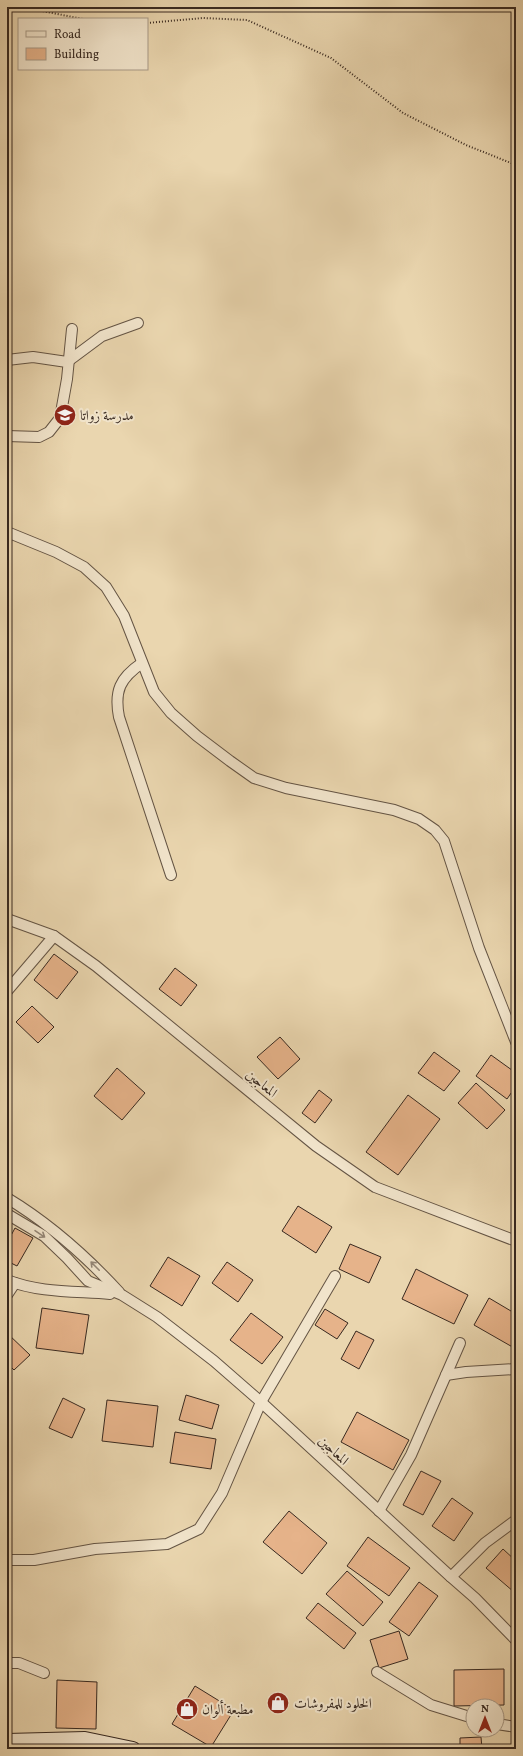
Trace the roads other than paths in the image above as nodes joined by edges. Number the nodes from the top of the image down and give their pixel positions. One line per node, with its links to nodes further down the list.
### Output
1 (138, 323): 4 (street)
2 (72, 329): 4 (street)
3 (7, 360): 4 (street)
4 (68, 362): 5 (street)
5 (7, 436)
6 (7, 532): 7 (street)
7 (142, 663): 8 (street); 12 (street)
8 (171, 875)
9 (7, 919): 10 (street, المعاجين)
10 (54, 936): 11 (street); 15 (street, المعاجين)
11 (7, 991)
12 (516, 1042)
13 (7, 1198): 19 (street, one-way to 13)
14 (7, 1214): 19 (street, one-way to 19)
15 (516, 1241)
16 (335, 1276): 23 (street)
17 (11, 1282): 18 (street); 19 (street)
18 (7, 1294)
19 (122, 1295): 23 (street, المعاجين)
20 (460, 1343): 22 (street)
21 (516, 1370): 22 (street)
22 (446, 1375): 24 (street)
23 (261, 1402): 24 (street, المعاجين); 26 (street)
24 (379, 1511): 27 (street, المعاجين)
25 (516, 1520): 27 (street)
26 (7, 1560)
27 (450, 1577): 28 (street, المعاجين)
28 (516, 1640)
29 (7, 1663): 31 (street)
30 (377, 1672): 32 (street)
31 (44, 1673)
32 (465, 1715)
33 (505, 1725): 34 (street)
34 (516, 1727)
35 (7, 1741): 36 (main road)
36 (133, 1749)

